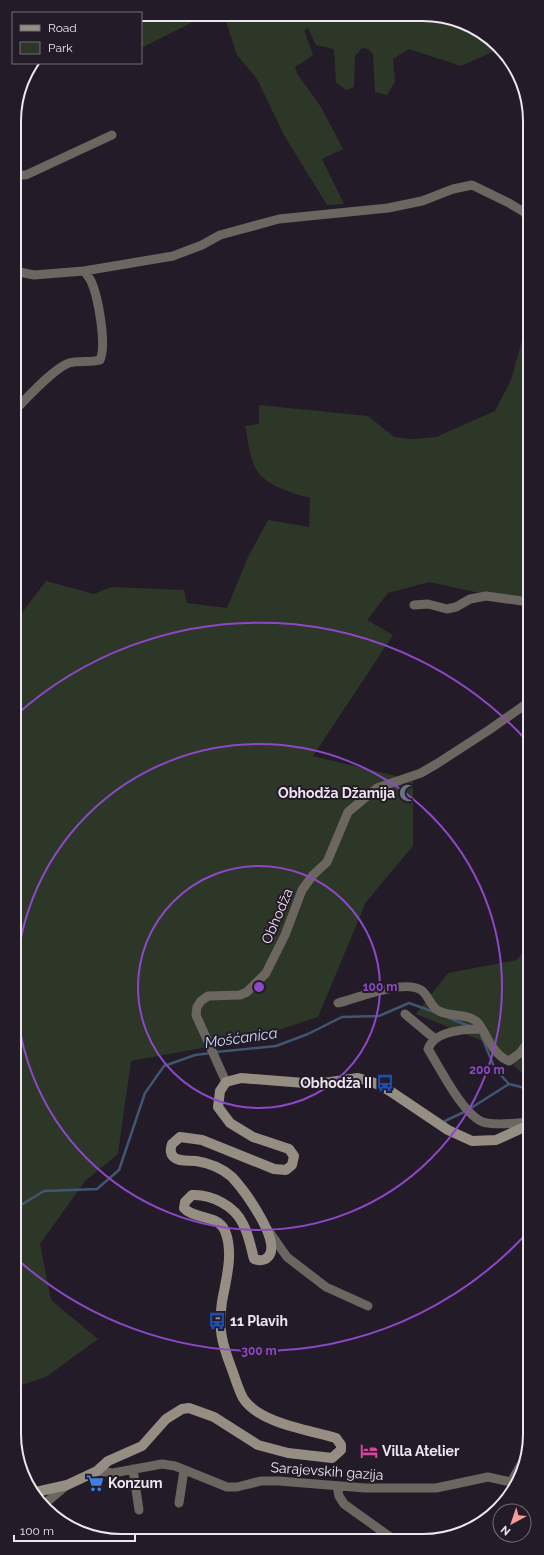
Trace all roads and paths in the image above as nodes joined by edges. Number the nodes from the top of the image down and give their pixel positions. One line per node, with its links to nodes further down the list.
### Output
1 (112, 136): 2 (street)
2 (21, 175)
3 (523, 211): 4 (street)
4 (84, 271): 5 (street); 6 (street)
5 (21, 272)
6 (21, 404)
7 (523, 601): 8 (street)
8 (414, 605)
9 (523, 706): 15 (street, Obhodža)
10 (338, 1003): 12 (street)
11 (405, 1014): 13 (street)
12 (481, 1029): 13 (street); 14 (street)
13 (435, 1039): 16 (street)
14 (523, 1049)
15 (226, 1082): 17 (main road); 18 (main road)
16 (523, 1123)
17 (523, 1126)
18 (268, 1230): 19 (street); 22 (main road)
19 (368, 1306)
20 (133, 1469): 21 (street, Sarajevskih gazija); 22 (street, Sarajevskih gazija); 29 (street)
21 (184, 1470): 25 (street, Sarajevskih gazija); 28 (street)
22 (97, 1471): 24 (main road)
23 (510, 1484): 25 (street, Sarajevskih gazija)
24 (66, 1485): 26 (main road); 27 (street)
25 (337, 1486): 30 (street)
26 (39, 1491)
27 (47, 1501)
28 (179, 1503)
29 (139, 1510)
30 (386, 1534)

